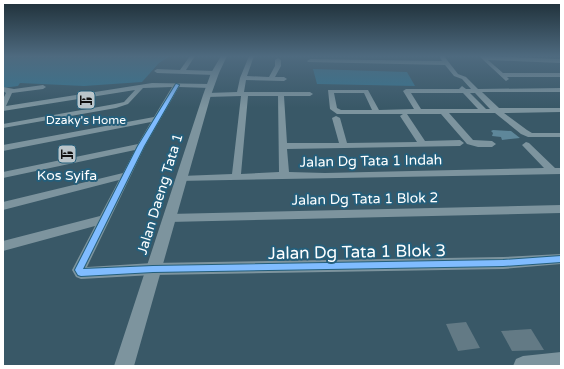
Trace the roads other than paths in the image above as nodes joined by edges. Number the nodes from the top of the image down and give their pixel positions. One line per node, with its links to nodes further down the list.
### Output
1 (215, 73): 15 (street, Jalan Daeng Tata 1)
2 (245, 73): 7 (street)
3 (274, 73): 8 (street)
4 (456, 75): 13 (street); 16 (street)
5 (502, 75): 6 (street); 17 (street)
6 (561, 75)
7 (243, 78): 8 (street); 19 (street)
8 (272, 78): 9 (street)
9 (284, 79)
10 (177, 85): 12 (street); 15 (street); 32 (street)
11 (42, 87): 14 (street)
12 (141, 87): 23 (street); 33 (street)
13 (464, 89): 16 (street); 25 (street); 28 (street)
14 (8, 90): 22 (street)
15 (208, 90): 19 (street); 48 (street, Jalan Daeng Tata 1)
16 (475, 90): 17 (street); 26 (street)
17 (518, 90): 18 (street)
18 (561, 90)
19 (242, 94): 20 (street); 47 (street)
20 (280, 94): 21 (street); 40 (street)
21 (310, 94)
22 (3, 105)
23 (3, 109)
24 (561, 110): 26 (street)
25 (484, 111): 26 (street); 29 (street)
26 (497, 111): 34 (street)
27 (377, 112): 27 (street); 28 (street)
28 (419, 112): 29 (street)
29 (444, 112): 37 (street)
30 (404, 116): 36 (street)
31 (336, 118): 41 (street)
32 (157, 119): 39 (street); 42 (street)
33 (3, 126)
34 (561, 135)
35 (460, 143): 36 (street)
36 (423, 144): 41 (street)
37 (492, 144)
38 (526, 145): 43 (street)
39 (141, 146): 44 (street); 45 (street)
40 (283, 146): 41 (street); 46 (street)
41 (344, 146)
42 (3, 148)
43 (556, 171): 46 (street, Jalan Dg Tata 1 Indah)
44 (3, 175)
45 (127, 175): 49 (street); 52 (street)
46 (284, 175): 47 (street, Jalan Dg Tata 1 Indah)
47 (236, 177): 48 (street, Jalan Dg Tata 1 Indah)
48 (181, 179): 51 (street, Jalan Daeng Tata 1)
49 (3, 206)
50 (561, 209): 51 (street, Jalan Dg Tata 1 Blok 2)
51 (169, 218): 55 (street, Jalan Daeng Tata 1)
52 (104, 219): 53 (street); 55 (street, Jalan Dg Tata 1 Blok 3)
53 (3, 246)
54 (561, 259): 55 (street, Jalan Dg Tata 1 Blok 3)
55 (154, 269): 57 (street, Jalan Daeng Tata 1)
56 (561, 362): 58 (street)
57 (124, 366)
58 (523, 366)

